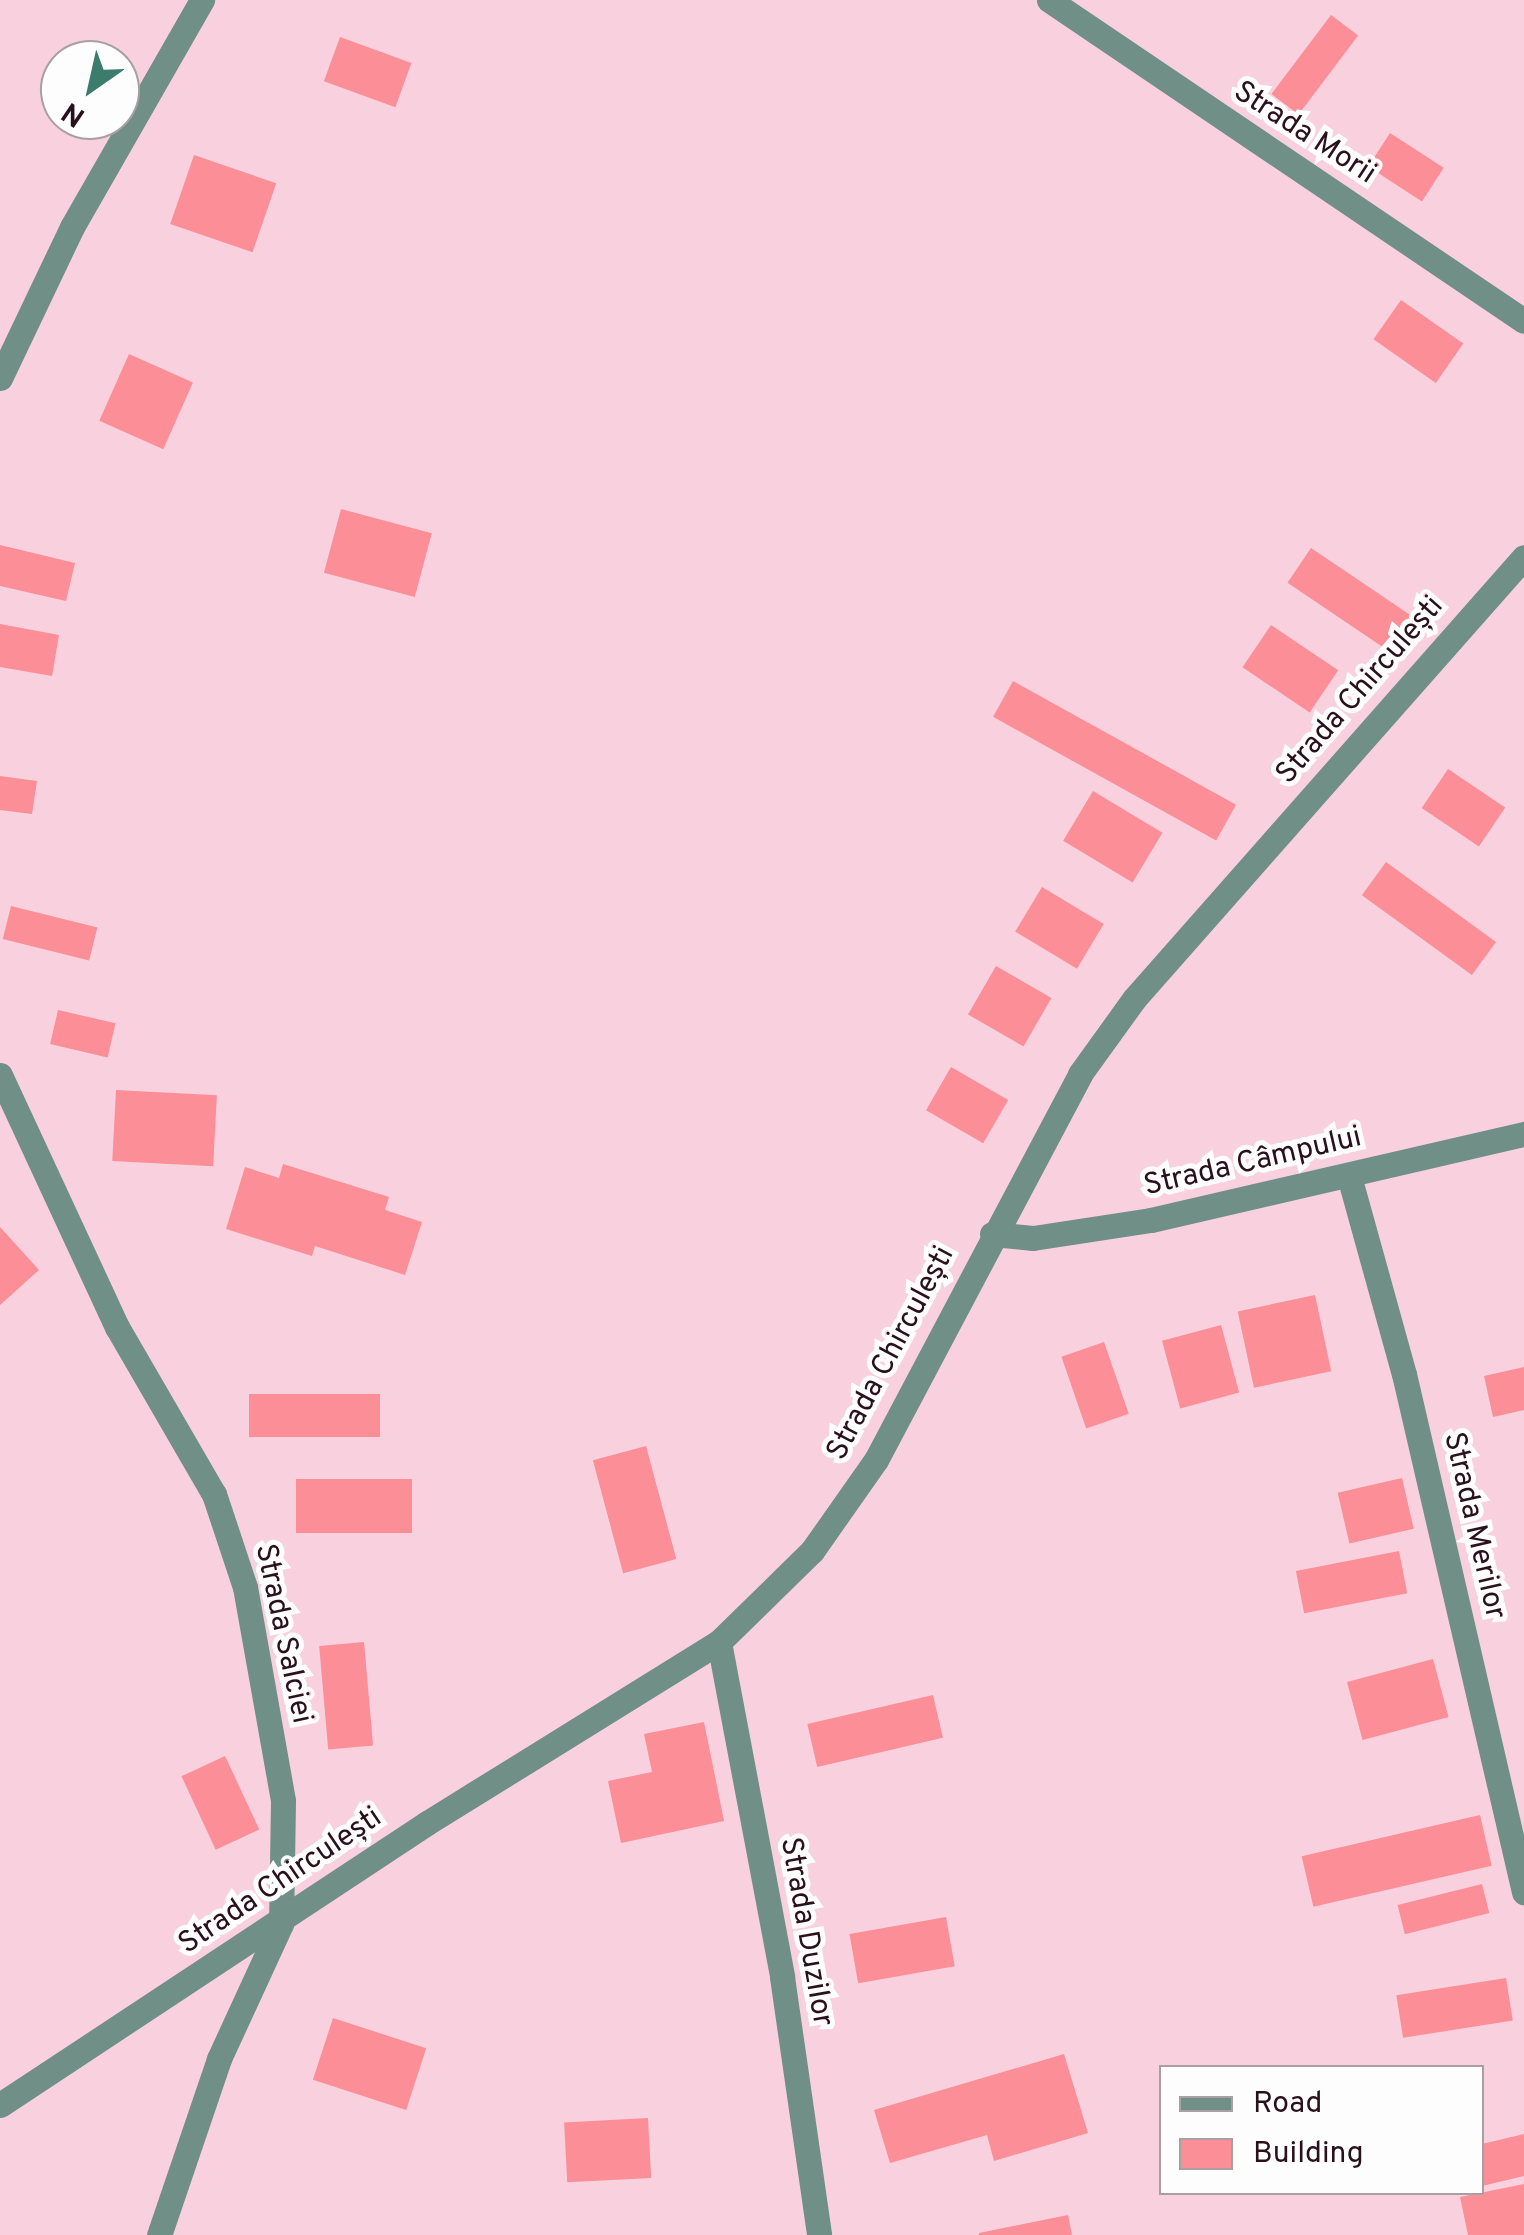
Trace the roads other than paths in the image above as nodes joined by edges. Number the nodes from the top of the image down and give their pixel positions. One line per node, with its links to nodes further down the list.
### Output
1 (202, 0): 4 (street)
2 (1049, 0): 3 (street, Strada Morii)
3 (1524, 321)
4 (0, 378)
5 (1524, 556): 9 (street, Strada Chirculești)
6 (0, 1076): 12 (street, Strada Salciei)
7 (1524, 1134): 8 (street, Strada Câmpului)
8 (1350, 1176): 9 (street, Strada Câmpului); 11 (street, Strada Merilor)
9 (992, 1234): 10 (street, Strada Chirculești)
10 (719, 1642): 12 (street, Strada Chirculești); 15 (street, Strada Duzilor)
11 (1524, 1892)
12 (282, 1924): 13 (street, Strada Chirculești); 14 (street, Strada Salciei)
13 (0, 2105)
14 (159, 2235)
15 (819, 2235)

